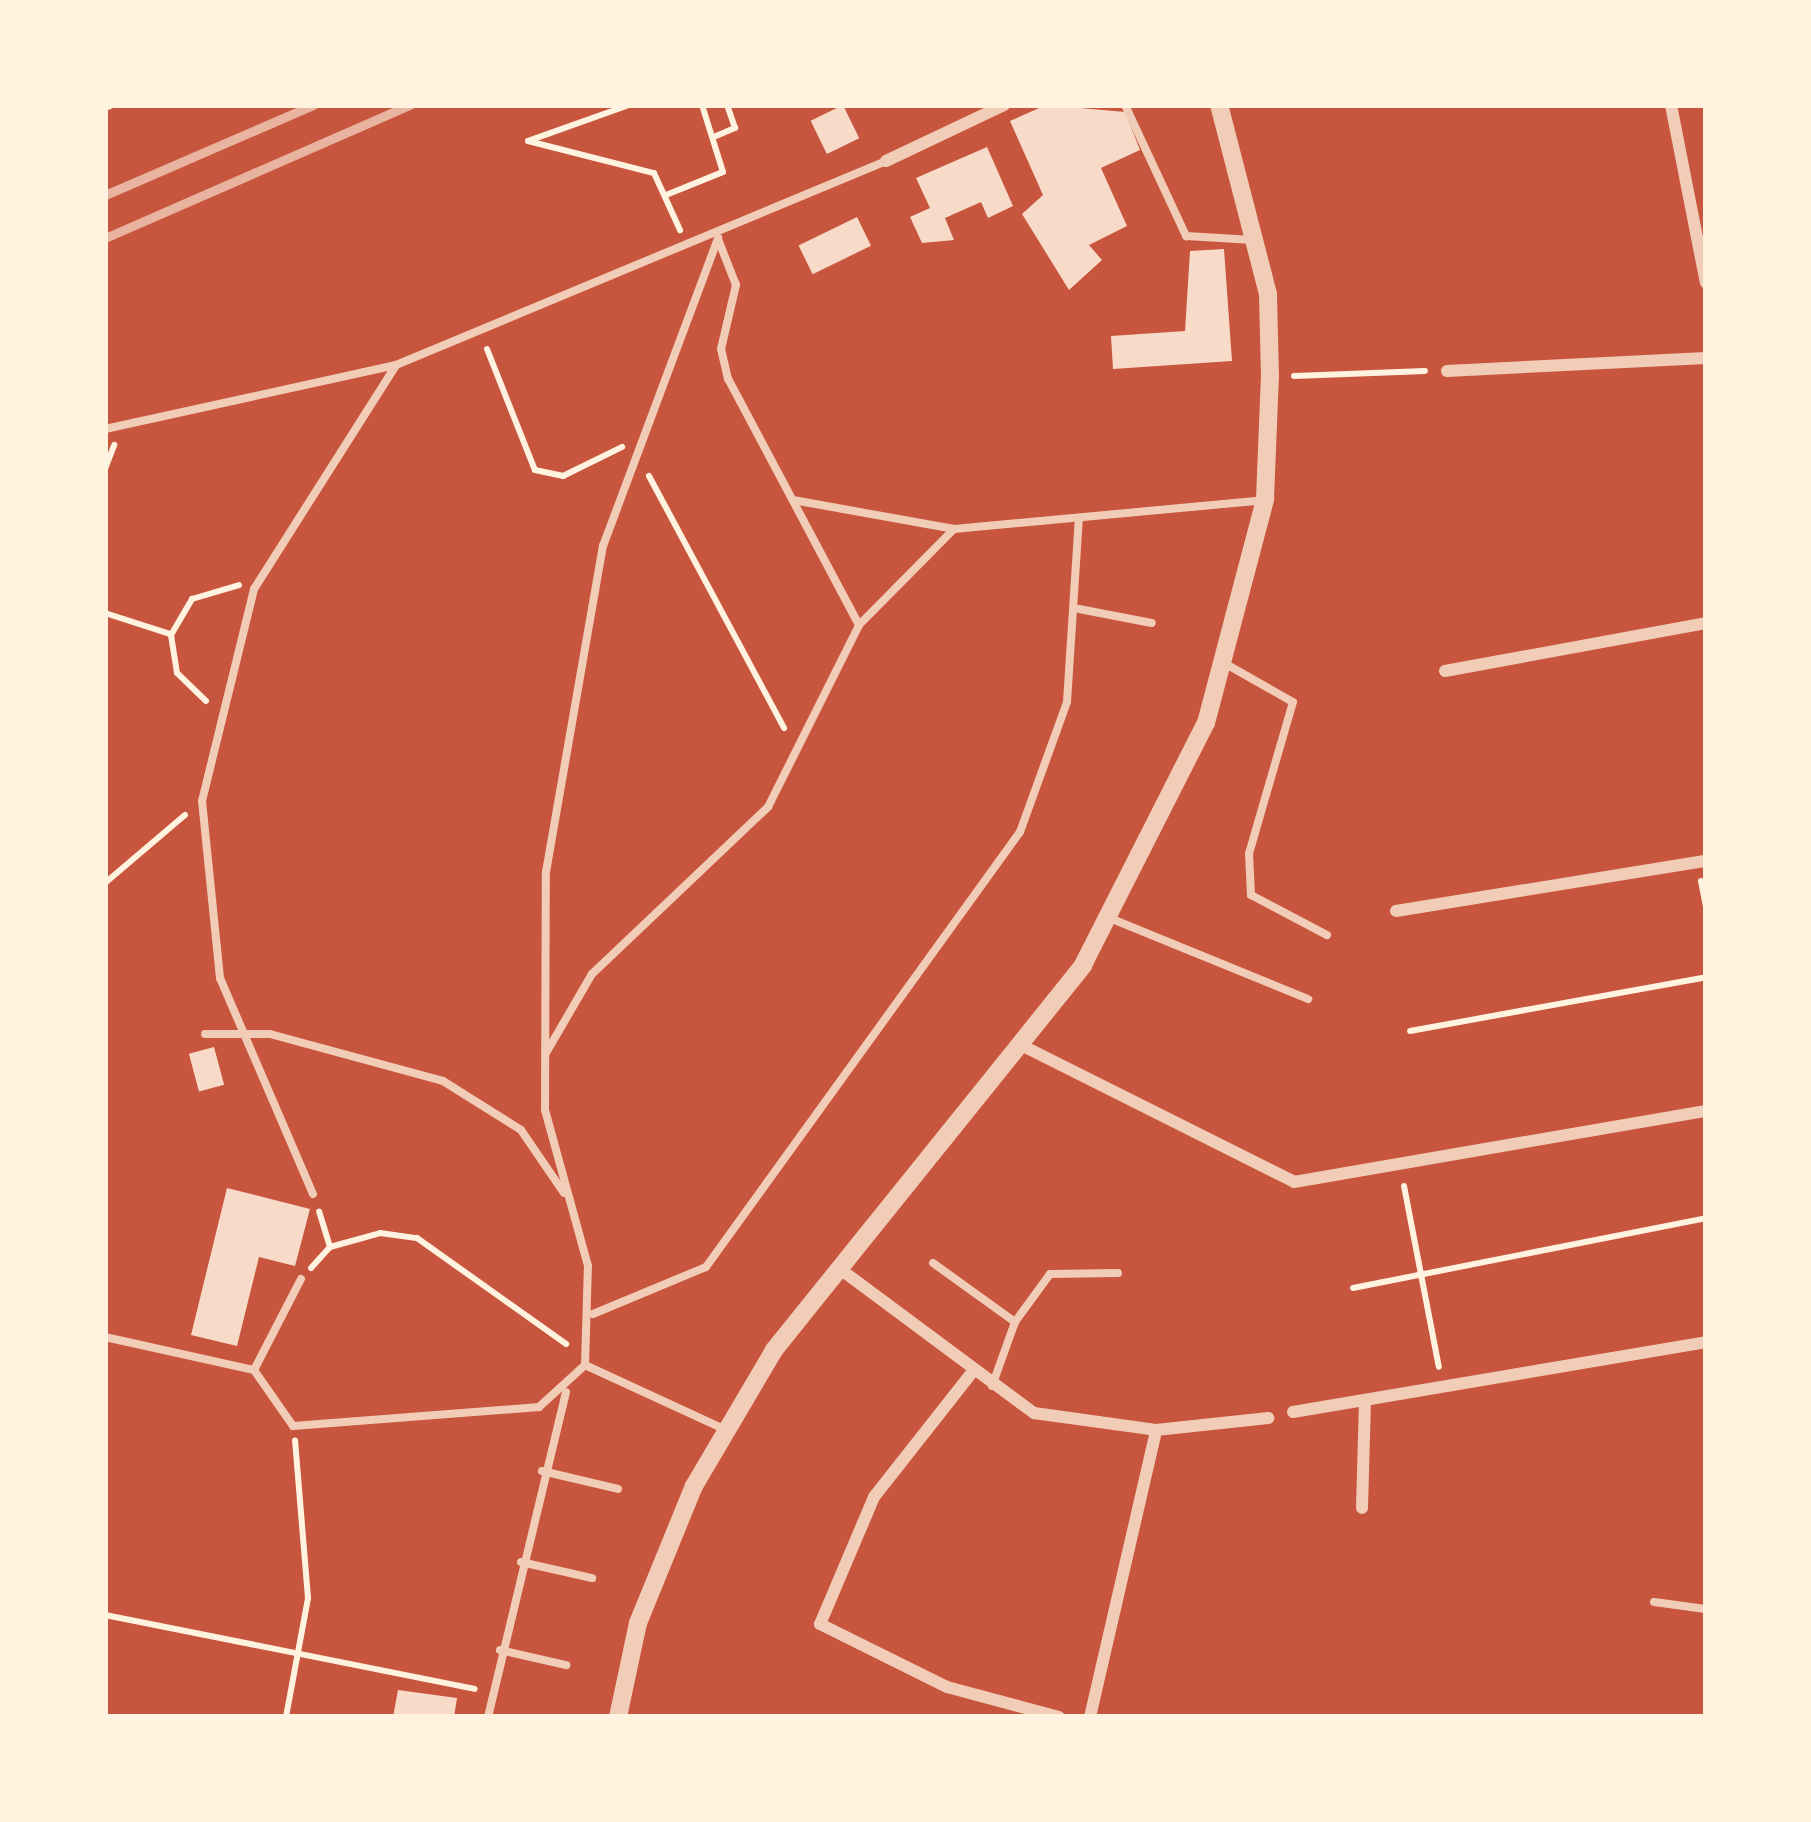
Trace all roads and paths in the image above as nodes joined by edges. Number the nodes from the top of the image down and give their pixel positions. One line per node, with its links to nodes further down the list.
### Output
1 (629, 105): 10 (path)
2 (702, 105): 8 (path)
3 (727, 105): 8 (path)
4 (1004, 105): 9 (street)
5 (1125, 105): 12 (lane)
6 (1219, 105): 12 (street)
7 (1671, 105): 14 (street)
8 (716, 136): 10 (path)
9 (886, 160): 11 (lane)
10 (666, 195): 13 (path)
11 (718, 238): 13 (lane); 21 (lane); 22 (lane)
12 (1255, 239): 19 (street)
13 (688, 250): 15 (lane)
14 (1705, 274)
15 (481, 334): 17 (lane); 21 (path)
16 (1706, 358): 18 (street)
17 (396, 365): 20 (lane); 26 (lane)
18 (1447, 370): 19 (path)
19 (1270, 376): 23 (street)
20 (105, 429)
21 (634, 450): 36 (path); 51 (lane)
22 (793, 500): 25 (lane); 31 (lane)
23 (1265, 500): 24 (lane); 33 (street)
24 (1079, 518): 25 (lane); 27 (lane)
25 (954, 529): 31 (lane)
26 (254, 589): 32 (path); 35 (lane)
27 (1079, 609): 29 (lane); 64 (lane)
28 (105, 613): 32 (path)
29 (1152, 623)
30 (1706, 623): 34 (street)
31 (859, 625): 36 (lane)
32 (171, 635): 35 (path)
33 (1222, 663): 43 (street); 44 (lane)
34 (1444, 671)
35 (224, 706): 37 (lane)
36 (797, 753): 51 (lane)
37 (202, 801): 40 (path); 47 (lane)
38 (1706, 861): 42 (street)
39 (105, 864): 40 (path)
40 (121, 870): 41 (path)
41 (105, 883)
42 (1396, 911)
43 (1112, 919): 46 (lane); 50 (street)
44 (1327, 935)
45 (1706, 977): 48 (path)
46 (1308, 999)
47 (241, 1031): 49 (lane); 54 (lane); 55 (lane)
48 (1410, 1031)
49 (206, 1034)
50 (1023, 1046): 53 (street); 59 (street)
51 (546, 1054): 55 (lane)
52 (1706, 1111): 53 (street)
53 (1400, 1162): 60 (path)
54 (313, 1193): 57 (path)
55 (572, 1210): 64 (lane)
56 (1706, 1218): 60 (path)
57 (330, 1247): 62 (path); 68 (path)
58 (933, 1263): 65 (lane)
59 (840, 1269): 70 (street); 78 (street)
60 (1421, 1271): 63 (path); 72 (path)
61 (1118, 1273): 65 (lane)
62 (301, 1279): 69 (lane)
63 (1353, 1288)
64 (593, 1314): 68 (lane)
65 (1016, 1322): 71 (lane)
66 (105, 1336): 69 (lane)
67 (1706, 1342): 72 (street)
68 (586, 1361): 73 (lane); 78 (lane)
69 (254, 1370): 77 (lane)
70 (970, 1375): 71 (street); 95 (street)
71 (991, 1387): 79 (street)
72 (1444, 1388): 74 (street)
73 (566, 1390): 77 (lane); 80 (lane)
74 (1364, 1402): 75 (street); 82 (street)
75 (1293, 1412)
76 (1268, 1418): 79 (street)
77 (293, 1426): 89 (path)
78 (727, 1430): 94 (street)
79 (1156, 1430): 96 (street)
80 (542, 1472): 81 (lane); 83 (lane)
81 (618, 1489)
82 (1362, 1508)
83 (520, 1562): 84 (lane); 88 (lane)
84 (592, 1578)
85 (1654, 1602): 86 (lane)
86 (1706, 1609)
87 (105, 1615): 89 (path)
88 (500, 1650): 90 (lane); 91 (lane)
89 (297, 1660): 91 (path); 92 (path)
90 (566, 1665)
91 (490, 1692): 93 (lane)
92 (286, 1717)
93 (488, 1717)
94 (619, 1717)
95 (1059, 1717)
96 (1090, 1717)

